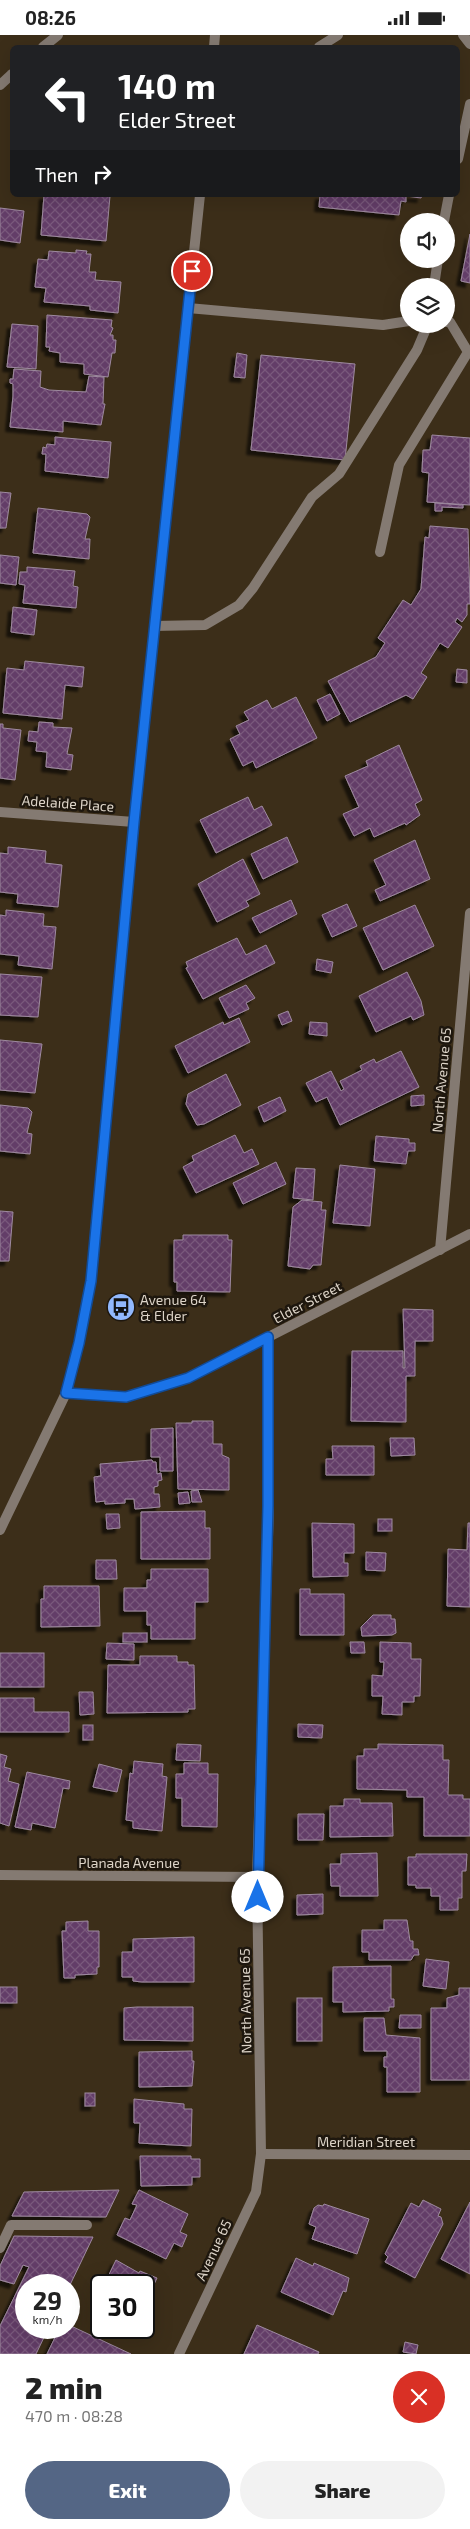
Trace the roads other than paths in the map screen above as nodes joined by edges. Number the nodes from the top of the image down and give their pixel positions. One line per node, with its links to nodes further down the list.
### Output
1 (58, 35): 5 (street)
2 (338, 35): 6 (street)
3 (463, 35): 4 (street)
4 (470, 44)
5 (46, 45)
6 (323, 45)
7 (10, 76): 8 (street)
8 (0, 85)
9 (470, 104): 10 (street)
10 (460, 150)
11 (200, 197): 14 (street)
12 (449, 197): 13 (street)
13 (446, 213)
14 (188, 308): 15 (street); 20 (street)
15 (400, 322)
16 (455, 330): 18 (street)
17 (424, 333): 20 (street)
18 (469, 352): 19 (street)
19 (380, 552)
20 (154, 626): 22 (street)
21 (0, 812): 22 (street, Adelaide Place)
22 (134, 822): 27 (street)
23 (470, 913): 25 (street, North Avenue 65)
24 (470, 1234): 25 (street, Elder Street)
25 (440, 1250): 26 (street, Elder Street)
26 (268, 1337): 27 (street, Elder Street); 30 (street, North Avenue 65)
27 (66, 1393): 28 (street)
28 (0, 1530)
29 (0, 1875): 30 (street, Planada Avenue)
30 (257, 1877): 31 (street, North Avenue 65)
31 (261, 2154): 32 (street, Meridian Street); 35 (street, Avenue 65)
32 (470, 2155)
33 (87, 2225): 34 (street)
34 (0, 2248)
35 (179, 2354)

